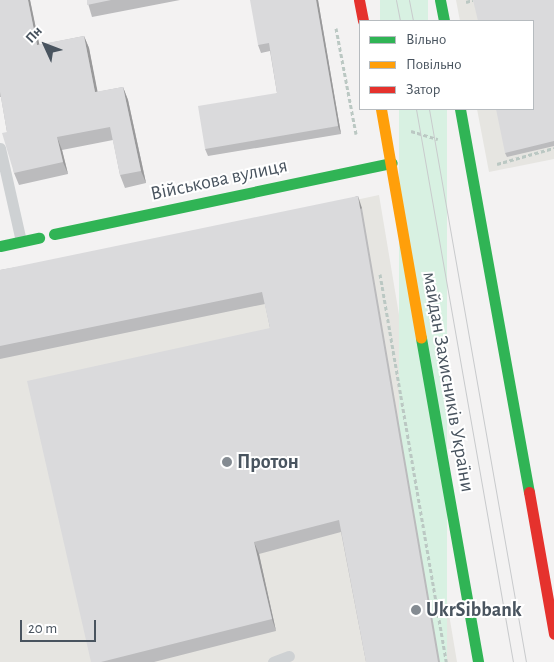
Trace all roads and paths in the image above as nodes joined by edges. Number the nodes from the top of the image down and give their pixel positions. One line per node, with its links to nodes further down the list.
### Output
1 (359, 0): 4 (main road)
2 (440, 0): 5 (main road)
3 (334, 20): 14 (path)
4 (364, 20)
5 (444, 20)
6 (381, 110): 12 (main road, майдан Захисників України)
7 (460, 110): 20 (main road)
8 (403, 129): 9 (path)
9 (443, 140)
10 (0, 148): 17 (lane)
11 (554, 148): 13 (path)
12 (392, 163): 14 (main road, Військова вулиця); 24 (main road, майдан Захисників України)
13 (491, 165)
14 (363, 168): 15 (main road, Військова вулиця)
15 (54, 234)
16 (39, 238): 17 (main road)
17 (21, 241): 18 (main road)
18 (0, 246)
19 (379, 267): 23 (path)
20 (554, 634)
21 (289, 656): 22 (lane)
22 (273, 662)
23 (446, 662)
24 (478, 662)

